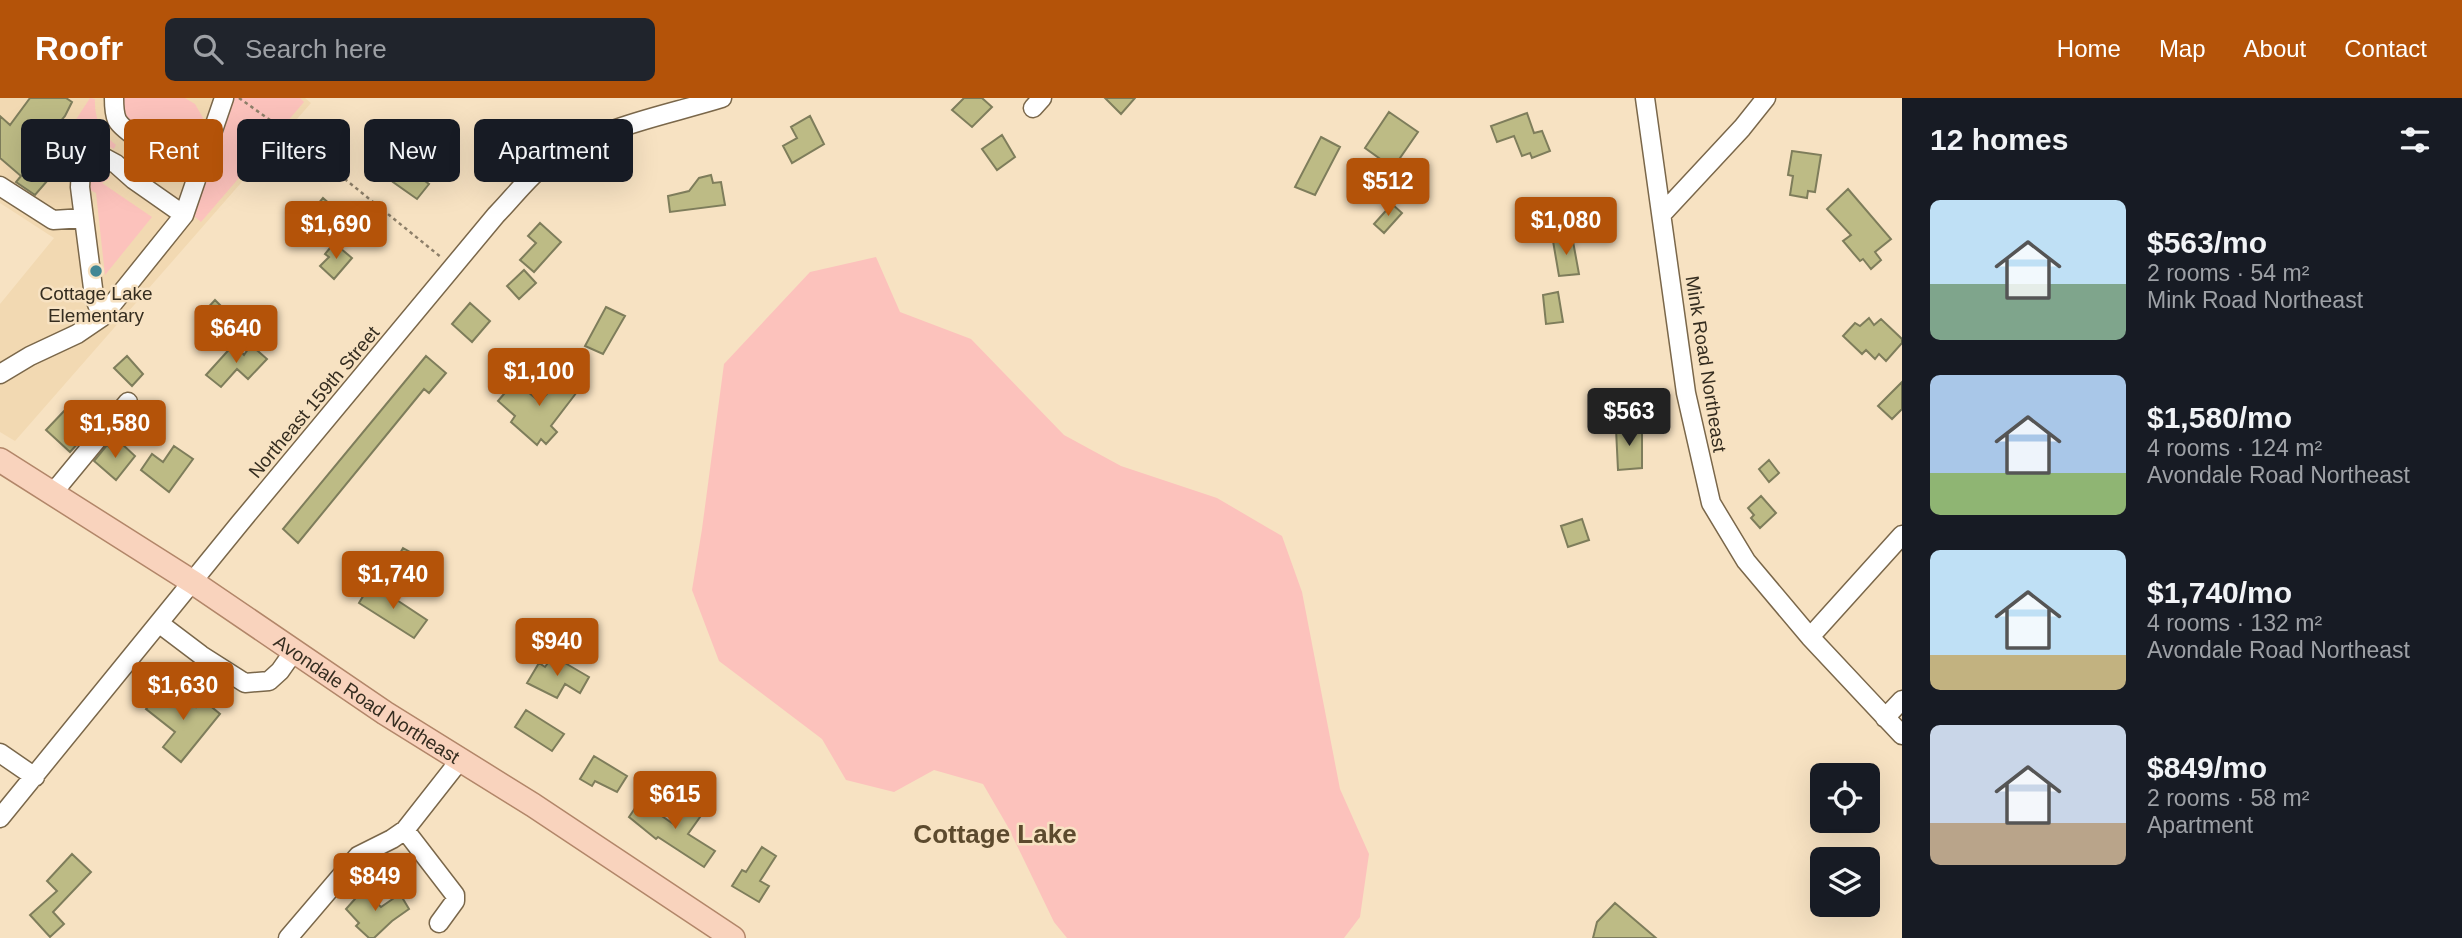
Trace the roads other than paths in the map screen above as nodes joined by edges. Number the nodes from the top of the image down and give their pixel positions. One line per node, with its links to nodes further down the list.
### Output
1 (114, 98): 8 (street)
2 (722, 98): 6 (street, Northeast 159th Street)
3 (1644, 98): 11 (street, Mink Road Northeast)
4 (1766, 98): 11 (street)
5 (219, 101): 7 (street)
6 (683, 103): 20 (street, Northeast 159th Street)
7 (214, 119)
8 (124, 127)
9 (196, 182): 12 (street)
10 (0, 186): 13 (street)
11 (1662, 214): 22 (street, Mink Road Northeast)
12 (184, 215): 13 (street); 14 (street)
13 (84, 218): 14 (street)
14 (102, 317): 15 (street)
15 (0, 374)
16 (128, 402): 18 (street)
17 (0, 460): 18 (main road, Avondale Road Northeast)
18 (52, 494): 20 (main road, Avondale Road Northeast)
19 (1902, 535): 22 (street)
20 (194, 583): 21 (street, Northeast 159th Street); 23 (main road, Avondale Road Northeast)
21 (160, 624): 23 (street); 29 (street, Northeast 159th Street)
22 (1810, 638): 25 (street, Mink Road Northeast)
23 (294, 651): 28 (main road, Avondale Road Northeast)
24 (1902, 700): 25 (street)
25 (1885, 718): 26 (street, Mink Road Northeast)
26 (1902, 736)
27 (0, 753): 29 (street)
28 (460, 760): 31 (street); 34 (main road, Avondale Road Northeast)
29 (35, 777): 30 (street, Northeast 159th Street)
30 (0, 818)
31 (405, 830): 32 (street); 33 (street)
32 (439, 923)
33 (288, 938)
34 (733, 938)

